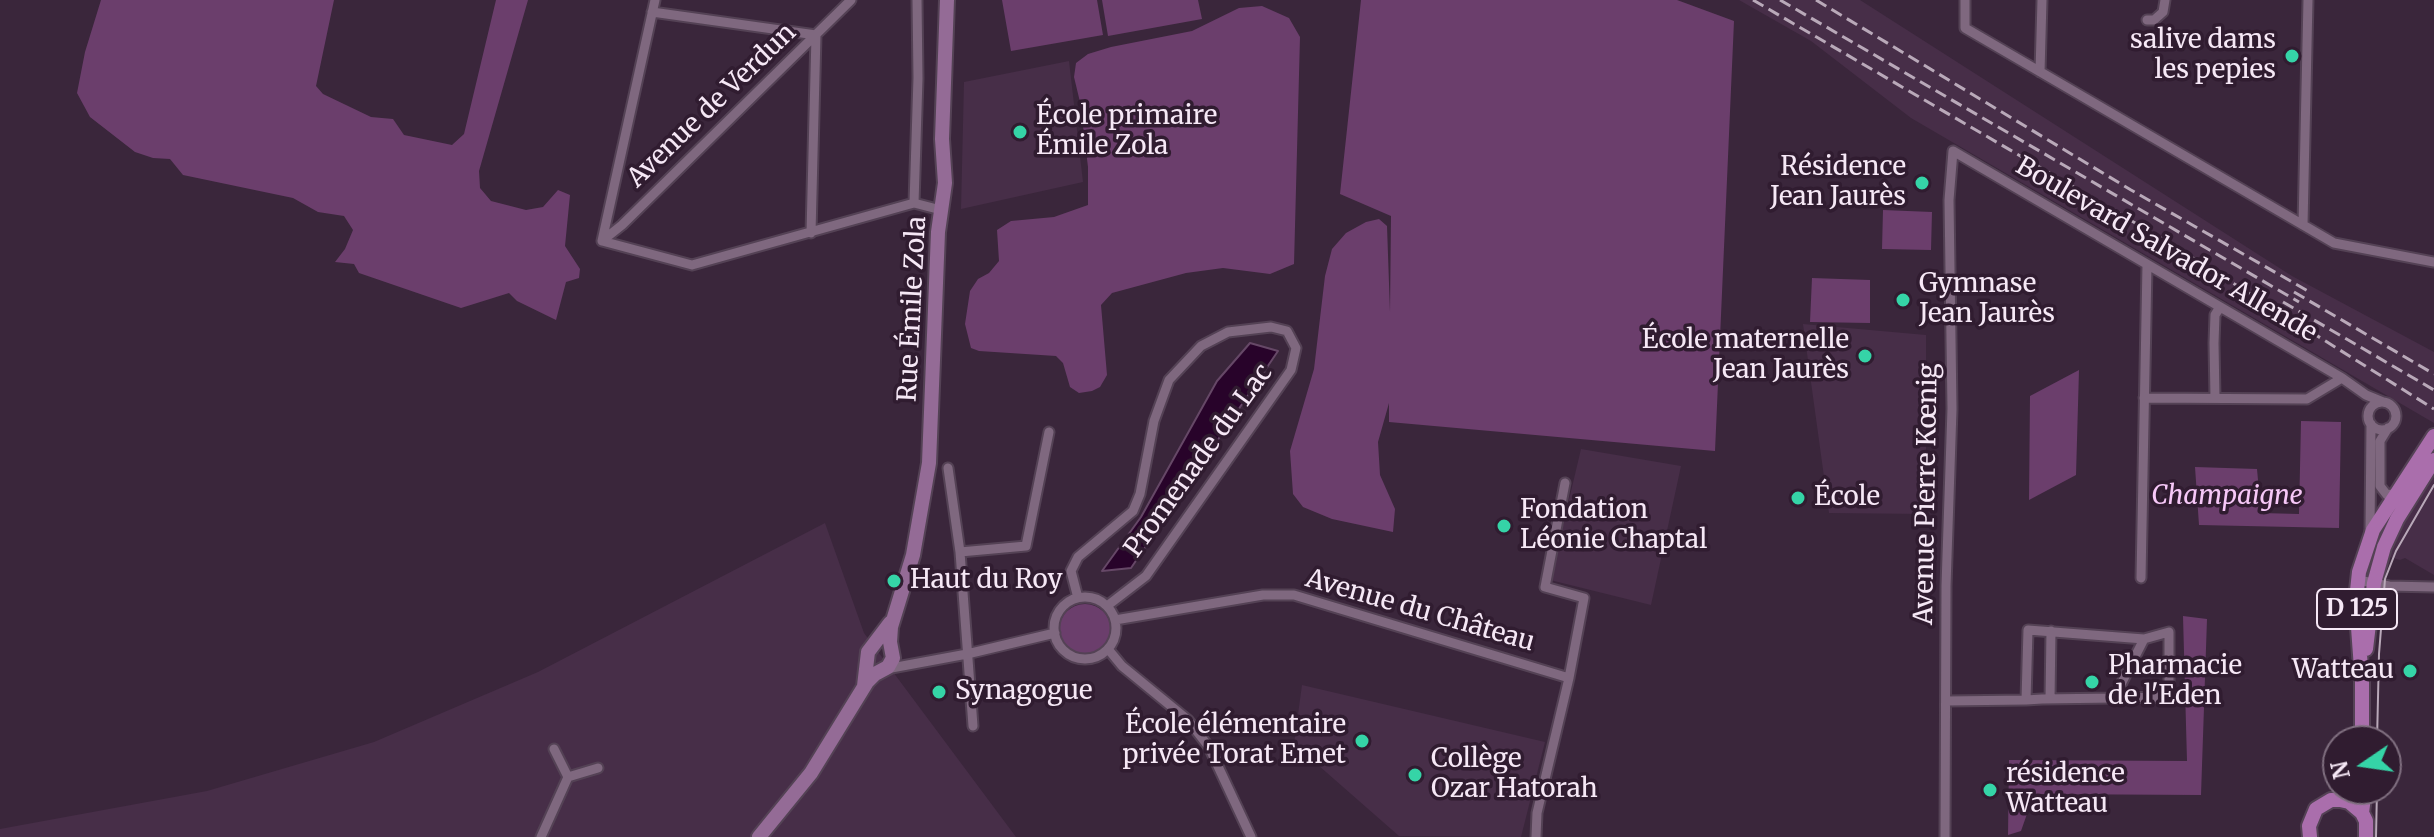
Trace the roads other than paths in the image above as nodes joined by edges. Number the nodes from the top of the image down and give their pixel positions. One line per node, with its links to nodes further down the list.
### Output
1 (655, 0): 9 (street)
2 (851, 0): 11 (street, Avenue de Verdun)
3 (917, 0): 14 (street)
4 (947, 0): 15 (main road, Rue Émile Zola)
5 (1965, 0): 12 (street)
6 (2042, 0): 12 (street)
7 (2165, 0): 10 (street)
8 (2308, 0): 16 (street)
9 (652, 12): 11 (street); 18 (street)
10 (2147, 20)
11 (816, 35): 17 (street); 18 (street, Avenue de Verdun)
12 (2040, 72): 16 (street)
13 (1953, 151): 20 (street, Boulevard Salvador Allende); 63 (street, Avenue Pierre Kœnig)
14 (914, 203): 15 (street); 17 (street)
15 (941, 210): 45 (main road, Rue Émile Zola)
16 (2303, 225): 19 (street)
17 (811, 233): 18 (street)
18 (602, 241)
19 (2434, 262)
20 (2147, 265): 21 (street, Boulevard Salvador Allende); 24 (street)
21 (2220, 307): 22 (street, Boulevard Salvador Allende); 25 (street)
22 (2342, 378): 23 (street, Boulevard Salvador Allende); 25 (street)
23 (2356, 387): 26 (street, Boulevard Salvador Allende); 27 (street)
24 (2144, 398): 25 (street); 39 (street)
25 (2215, 398)
26 (2383, 402): 27 (street); 29 (street)
27 (2368, 413): 28 (street)
28 (2371, 424): 29 (street); 34 (street)
29 (2388, 428): 35 (street)
30 (1049, 432): 37 (street)
31 (2432, 447): 35 (main road, D 125)
32 (948, 468): 37 (street)
33 (1565, 483): 57 (street)
34 (2369, 490): 35 (street); 36 (street)
35 (2394, 501): 36 (main road, D 125); 41 (main road, D 125)
36 (2370, 538): 38 (main road, D 125)
37 (960, 552): 53 (street)
38 (2364, 555): 40 (main road, D 125); 41 (street)
39 (2141, 578)
40 (2358, 580): 41 (street); 58 (main road, D 125)
41 (2374, 583): 42 (street); 58 (main road, D 125)
42 (2434, 587)
43 (1078, 598): 44 (street); 44 (street, Promenade du Lac); 48 (street)
44 (1107, 606): 46 (street)
45 (894, 616): 50 (main road, Rue Émile Zola); 52 (main road, Rue Émile Zola)
46 (1115, 620): 51 (street); 57 (street, Avenue du Château)
47 (2051, 631): 49 (street); 61 (street); 62 (street)
48 (1055, 633): 51 (street); 53 (street)
49 (2144, 639): 60 (street); 60 (street)
50 (875, 644): 52 (main road); 54 (main road)
51 (1108, 649): 75 (street)
52 (892, 651): 55 (street); 56 (main road)
53 (967, 654): 55 (street); 65 (street)
54 (867, 659): 56 (main road); 59 (main road)
55 (911, 665): 56 (street)
56 (884, 669): 59 (main road)
57 (1569, 678): 76 (street)
58 (2362, 682): 64 (main road, D 125)
59 (862, 690): 74 (main road)
60 (2114, 698): 61 (street)
61 (2050, 699): 62 (street)
62 (2026, 700): 63 (street)
63 (1946, 701): 77 (street, Avenue Pierre Kœnig)
64 (2362, 725)
65 (973, 726)
66 (554, 749): 68 (street)
67 (598, 768): 68 (street)
68 (568, 777): 73 (street)
69 (2323, 805): 78 (main road)
70 (2353, 805): 72 (main road)
71 (2363, 805): 72 (main road)
72 (2362, 813): 79 (main road)
73 (541, 837)
74 (759, 837)
75 (1251, 837)
76 (1536, 837)
77 (1945, 837)
78 (2310, 837)
79 (2366, 837)

